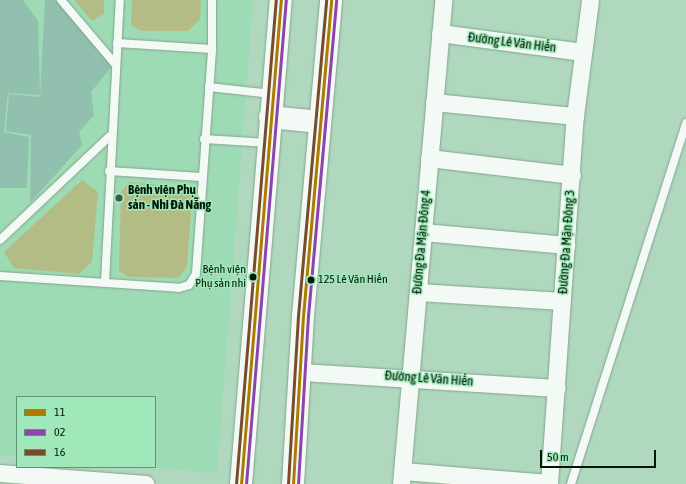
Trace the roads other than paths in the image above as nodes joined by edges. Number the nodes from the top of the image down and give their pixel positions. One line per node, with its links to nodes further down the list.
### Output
1 (61, 0): 12 (lane)
2 (120, 0): 9 (lane)
3 (212, 0): 10 (lane)
4 (281, 0): 14 (main road)
5 (331, 0): 18 (main road)
6 (443, 0): 8 (street, Đường Đa Mặn Đông 4)
7 (590, 0): 11 (street, Đường Đa Mặn Đông 3)
8 (440, 33): 11 (street, Đường Lê Văn Hiến); 15 (street, Đường Đa Mặn Đông 4)
9 (117, 43): 10 (lane); 12 (lane)
10 (212, 49): 13 (lane)
11 (583, 52): 16 (street, Đường Đa Mặn Đông 3)
12 (115, 64): 20 (lane)
13 (209, 87): 14 (lane); 21 (lane)
14 (272, 94): 17 (main road)
15 (434, 102): 16 (street); 23 (street, Đường Đa Mặn Đông 4)
16 (575, 116): 25 (street, Đường Đa Mặn Đông 3)
17 (270, 117): 18 (main road); 22 (main road)
18 (320, 122): 34 (main road)
19 (686, 123): 44 (lane)
20 (110, 136): 24 (lane); 28 (lane)
21 (204, 139): 22 (lane); 26 (lane)
22 (268, 142): 41 (main road)
23 (429, 158): 25 (street); 27 (street, Đường Đa Mặn Đông 4)
24 (109, 171): 26 (lane); 31 (lane)
25 (572, 175): 29 (street, Đường Đa Mặn Đông 3)
26 (201, 177): 31 (lane)
27 (422, 232): 29 (street); 32 (street, Đường Đa Mặn Đông 4)
28 (0, 240)
29 (566, 245): 33 (street, Đường Đa Mặn Đông 3)
30 (0, 276): 31 (lane)
31 (105, 282)
32 (418, 292): 33 (street); 35 (street, Đường Đa Mặn Đông 4)
33 (562, 301): 36 (street, Đường Đa Mặn Đông 3)
34 (302, 372): 35 (street, Đường Lê Văn Hiến); 42 (main road)
35 (411, 378): 36 (street, Đường Lê Văn Hiến); 38 (street, Đường Đa Mặn Đông 4)
36 (556, 388): 43 (street, Đường Đa Mặn Đông 3)
37 (0, 473): 39 (street)
38 (402, 477): 43 (street)
39 (103, 483): 40 (street)
40 (146, 484)
41 (241, 484)
42 (293, 484)
43 (549, 484)
44 (570, 484)

